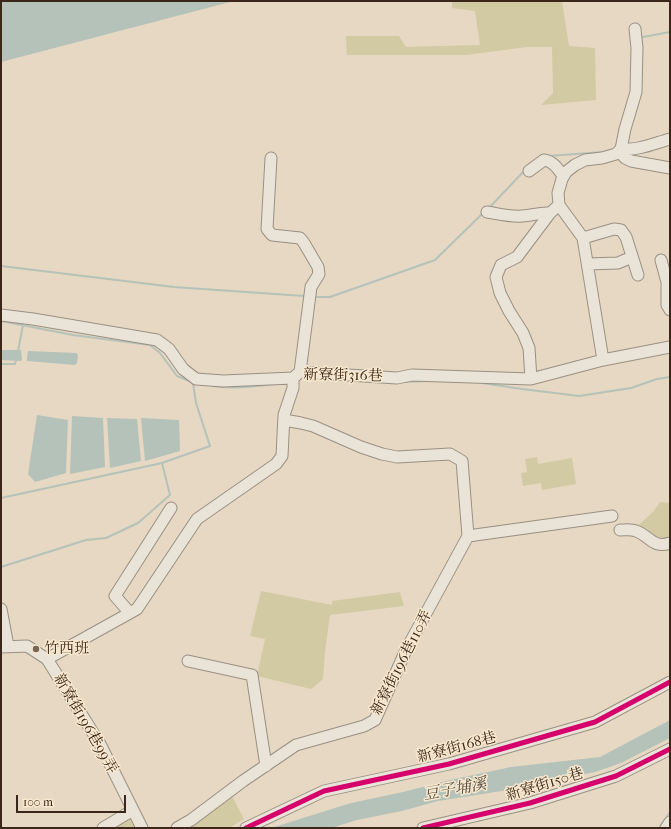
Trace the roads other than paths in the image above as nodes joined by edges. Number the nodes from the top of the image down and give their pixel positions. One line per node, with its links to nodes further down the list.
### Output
1 (635, 29): 3 (street)
2 (670, 139): 3 (street)
3 (620, 150): 5 (street); 7 (street)
4 (271, 158): 19 (street)
5 (670, 168)
6 (529, 171): 7 (street)
7 (564, 176): 8 (street)
8 (555, 209): 9 (street); 10 (street); 20 (street)
9 (487, 212)
10 (583, 238): 11 (street); 13 (street)
11 (632, 257): 13 (street); 14 (street)
12 (660, 260): 15 (street)
13 (588, 264): 18 (street)
14 (638, 275)
15 (670, 310)
16 (1, 315): 19 (street)
17 (670, 347): 18 (street, 新寮街316巷)
18 (603, 360): 20 (street, 新寮街316巷)
19 (297, 375): 20 (street, 新寮街316巷); 21 (street, 新寮街316巷)
20 (531, 379)
21 (284, 420): 25 (street); 28 (street, 新寮街316巷)
22 (171, 508): 28 (street)
23 (612, 516): 25 (street)
24 (620, 530): 26 (street)
25 (468, 536): 34 (street, 新寮街196巷110弄)
26 (670, 543)
27 (1, 609): 29 (street)
28 (130, 613): 30 (street, 新寮街316巷)
29 (4, 646): 30 (street)
30 (47, 659): 35 (street, 新寮街196巷99弄)
31 (188, 662): 34 (street)
32 (670, 682): 40 (street, 新寮街168巷)
33 (670, 749): 41 (street, 新寮街150巷)
34 (266, 766): 39 (street, 新寮街196巷110弄)
35 (133, 810): 37 (street); 38 (street, 新寮街196巷99弄)
36 (670, 822): 42 (street)
37 (103, 828)
38 (142, 828)
39 (177, 828)
40 (246, 828)
41 (422, 828)
42 (666, 828)

